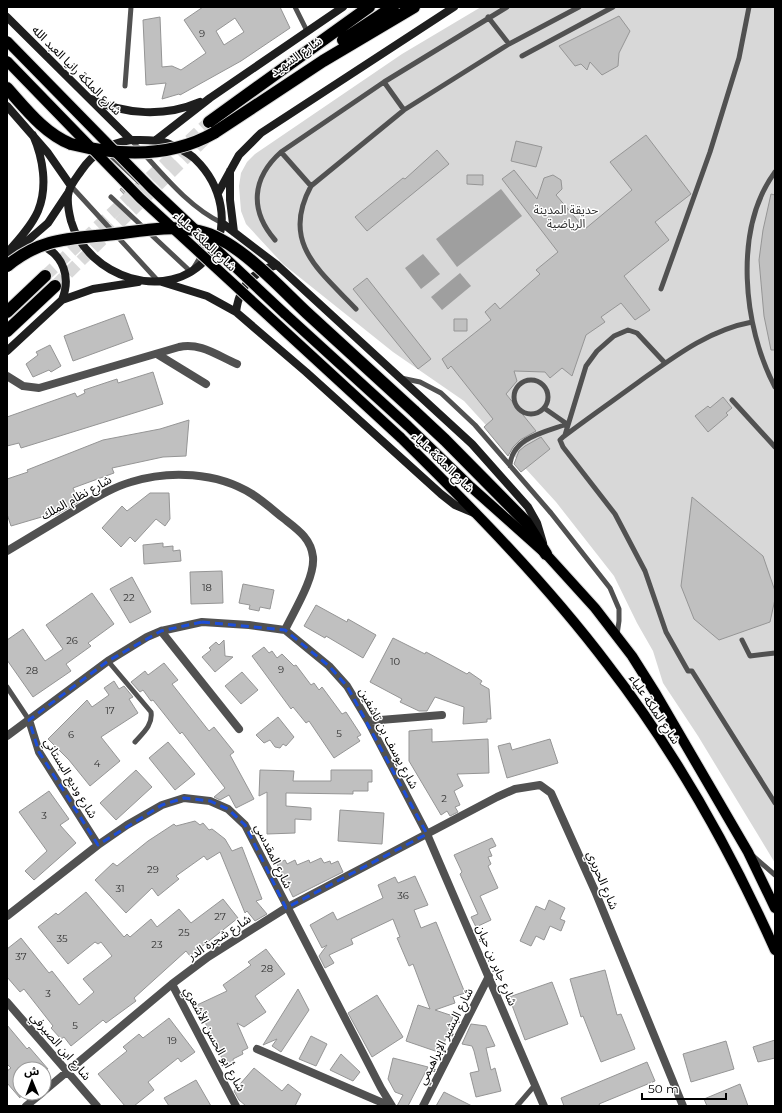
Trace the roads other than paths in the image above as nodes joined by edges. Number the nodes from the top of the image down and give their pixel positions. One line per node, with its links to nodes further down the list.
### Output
1 (131, 7): 20 (lane)
2 (295, 7): 14 (lane)
3 (343, 7): 14 (main road)
4 (369, 7): 5 (highway, شارع الشهيد)
5 (393, 7)
6 (414, 7): 21 (highway, bridge)
7 (454, 7): 31 (main road)
8 (507, 7): 13 (lane)
9 (579, 7): 16 (lane)
10 (613, 7): 17 (lane)
11 (749, 7): 50 (lane)
12 (7, 17): 22 (main road, شارع الملكة رانيا العبد الله)
13 (488, 17): 16 (lane); 19 (lane)
14 (307, 31): 23 (main road)
15 (7, 41): 73 (main road, شارع الملكة علياء, bridge)
16 (509, 44): 25 (lane)
17 (522, 56)
18 (7, 61): 71 (main road, شارع الملكة علياء, bridge)
19 (384, 82): 25 (lane); 30 (lane)
20 (125, 86)
21 (7, 88)
22 (86, 97): 23 (main road); 27 (main road, شارع الملكة رانيا العبد الله)
23 (210, 98): 28 (main road)
24 (7, 106): 26 (main road)
25 (404, 110): 33 (lane)
26 (33, 136): 34 (main road); 41 (main road)
27 (131, 140): 28 (main road); 29 (main road); 37 (lane)
28 (156, 140): 35 (main road)
29 (103, 148): 34 (main road); 45 (lane)
30 (282, 152): 33 (lane); 39 (lane)
31 (231, 168): 35 (main road); 38 (main road)
32 (775, 172): 55 (lane)
33 (311, 186): 52 (lane)
34 (70, 189): 40 (main road); 47 (main road); 48 (lane)
35 (218, 193): 37 (main road)
36 (111, 198): 45 (lane)
37 (222, 223): 38 (main road); 45 (main road)
38 (234, 232): 43 (main road)
39 (275, 240)
40 (23, 244): 42 (main road); 51 (main road)
41 (7, 253)
42 (7, 259)
43 (277, 265): 54 (main road); 62 (main road)
44 (7, 266): 73 (highway, bridge)
45 (191, 272): 48 (main road)
46 (45, 276): 53 (highway)
47 (146, 281): 48 (main road); 51 (main road)
48 (159, 282): 54 (main road)
49 (55, 286): 56 (highway)
50 (661, 289)
51 (62, 300): 57 (main road)
52 (356, 309)
53 (7, 312)
54 (236, 312): 71 (main road)
55 (752, 322): 59 (lane); 64 (lane)
56 (7, 331)
57 (7, 351)
58 (157, 354): 60 (street); 61 (street); 63 (street)
59 (665, 363): 67 (lane); 68 (lane)
60 (237, 364)
61 (7, 376)
62 (400, 378): 70 (lane); 73 (main road)
63 (206, 384)
64 (775, 387)
65 (732, 400): 69 (lane)
66 (544, 408): 66 (lane); 67 (lane)
67 (567, 424): 68 (lane); 70 (lane)
68 (564, 435): 87 (lane)
69 (775, 447)
70 (510, 466): 76 (lane)
71 (480, 515): 95 (main road, شارع الملكة علياء)
72 (7, 551): 74 (street, شارع نظام الملك)
73 (546, 554): 76 (main road, شارع الملكة علياء)
74 (285, 630): 75 (street); 83 (street, شارع يوسف بن تاشفين)
75 (161, 631): 79 (street); 84 (street)
76 (617, 636): 90 (main road, شارع الملكة علياء)
77 (742, 640): 78 (lane)
78 (775, 653)
79 (108, 661): 82 (street); 86 (lane)
80 (7, 687): 82 (lane)
81 (442, 715): 83 (street)
82 (29, 720): 85 (street); 89 (street, شارع وديع البستاني)
83 (368, 721): 88 (street, شارع يوسف بن تاشفين)
84 (240, 729)
85 (7, 736)
86 (135, 742)
87 (775, 803)
88 (427, 834): 92 (street, شارع شجرة الدر); 96 (street, شارع جابر بن حيان); 109 (street, شارع الحريري)
89 (98, 845): 92 (street, شارع المقدسي); 94 (street, شارع المقدسي)
90 (748, 852): 91 (lane); 93 (main road, شارع الملكة علياء)
91 (775, 875)
92 (286, 908): 97 (street, شارع شجرة الدر); 105 (street, شارع المقدسي)
93 (775, 908)
94 (7, 916)
95 (775, 950)
96 (489, 976): 102 (street, شارع جابر بن حيان); 106 (street, شارع البشير الإبراهيمي)
97 (172, 984): 100 (street, شارع شجرة الدر); 104 (street, شارع أبو الحسن الأشعري)
98 (7, 1002): 100 (street, شارع ابن الصيرفي)
99 (257, 1049): 105 (street)
100 (67, 1072): 101 (street, شارع شجرة الدر); 103 (street, شارع ابن الصيرفي)
101 (52, 1084)
102 (535, 1085): 107 (lane); 108 (street, شارع جابر بن حيان)
103 (97, 1106)
104 (236, 1106)
105 (391, 1106)
106 (423, 1106)
107 (517, 1106)
108 (544, 1106)
109 (682, 1106)

